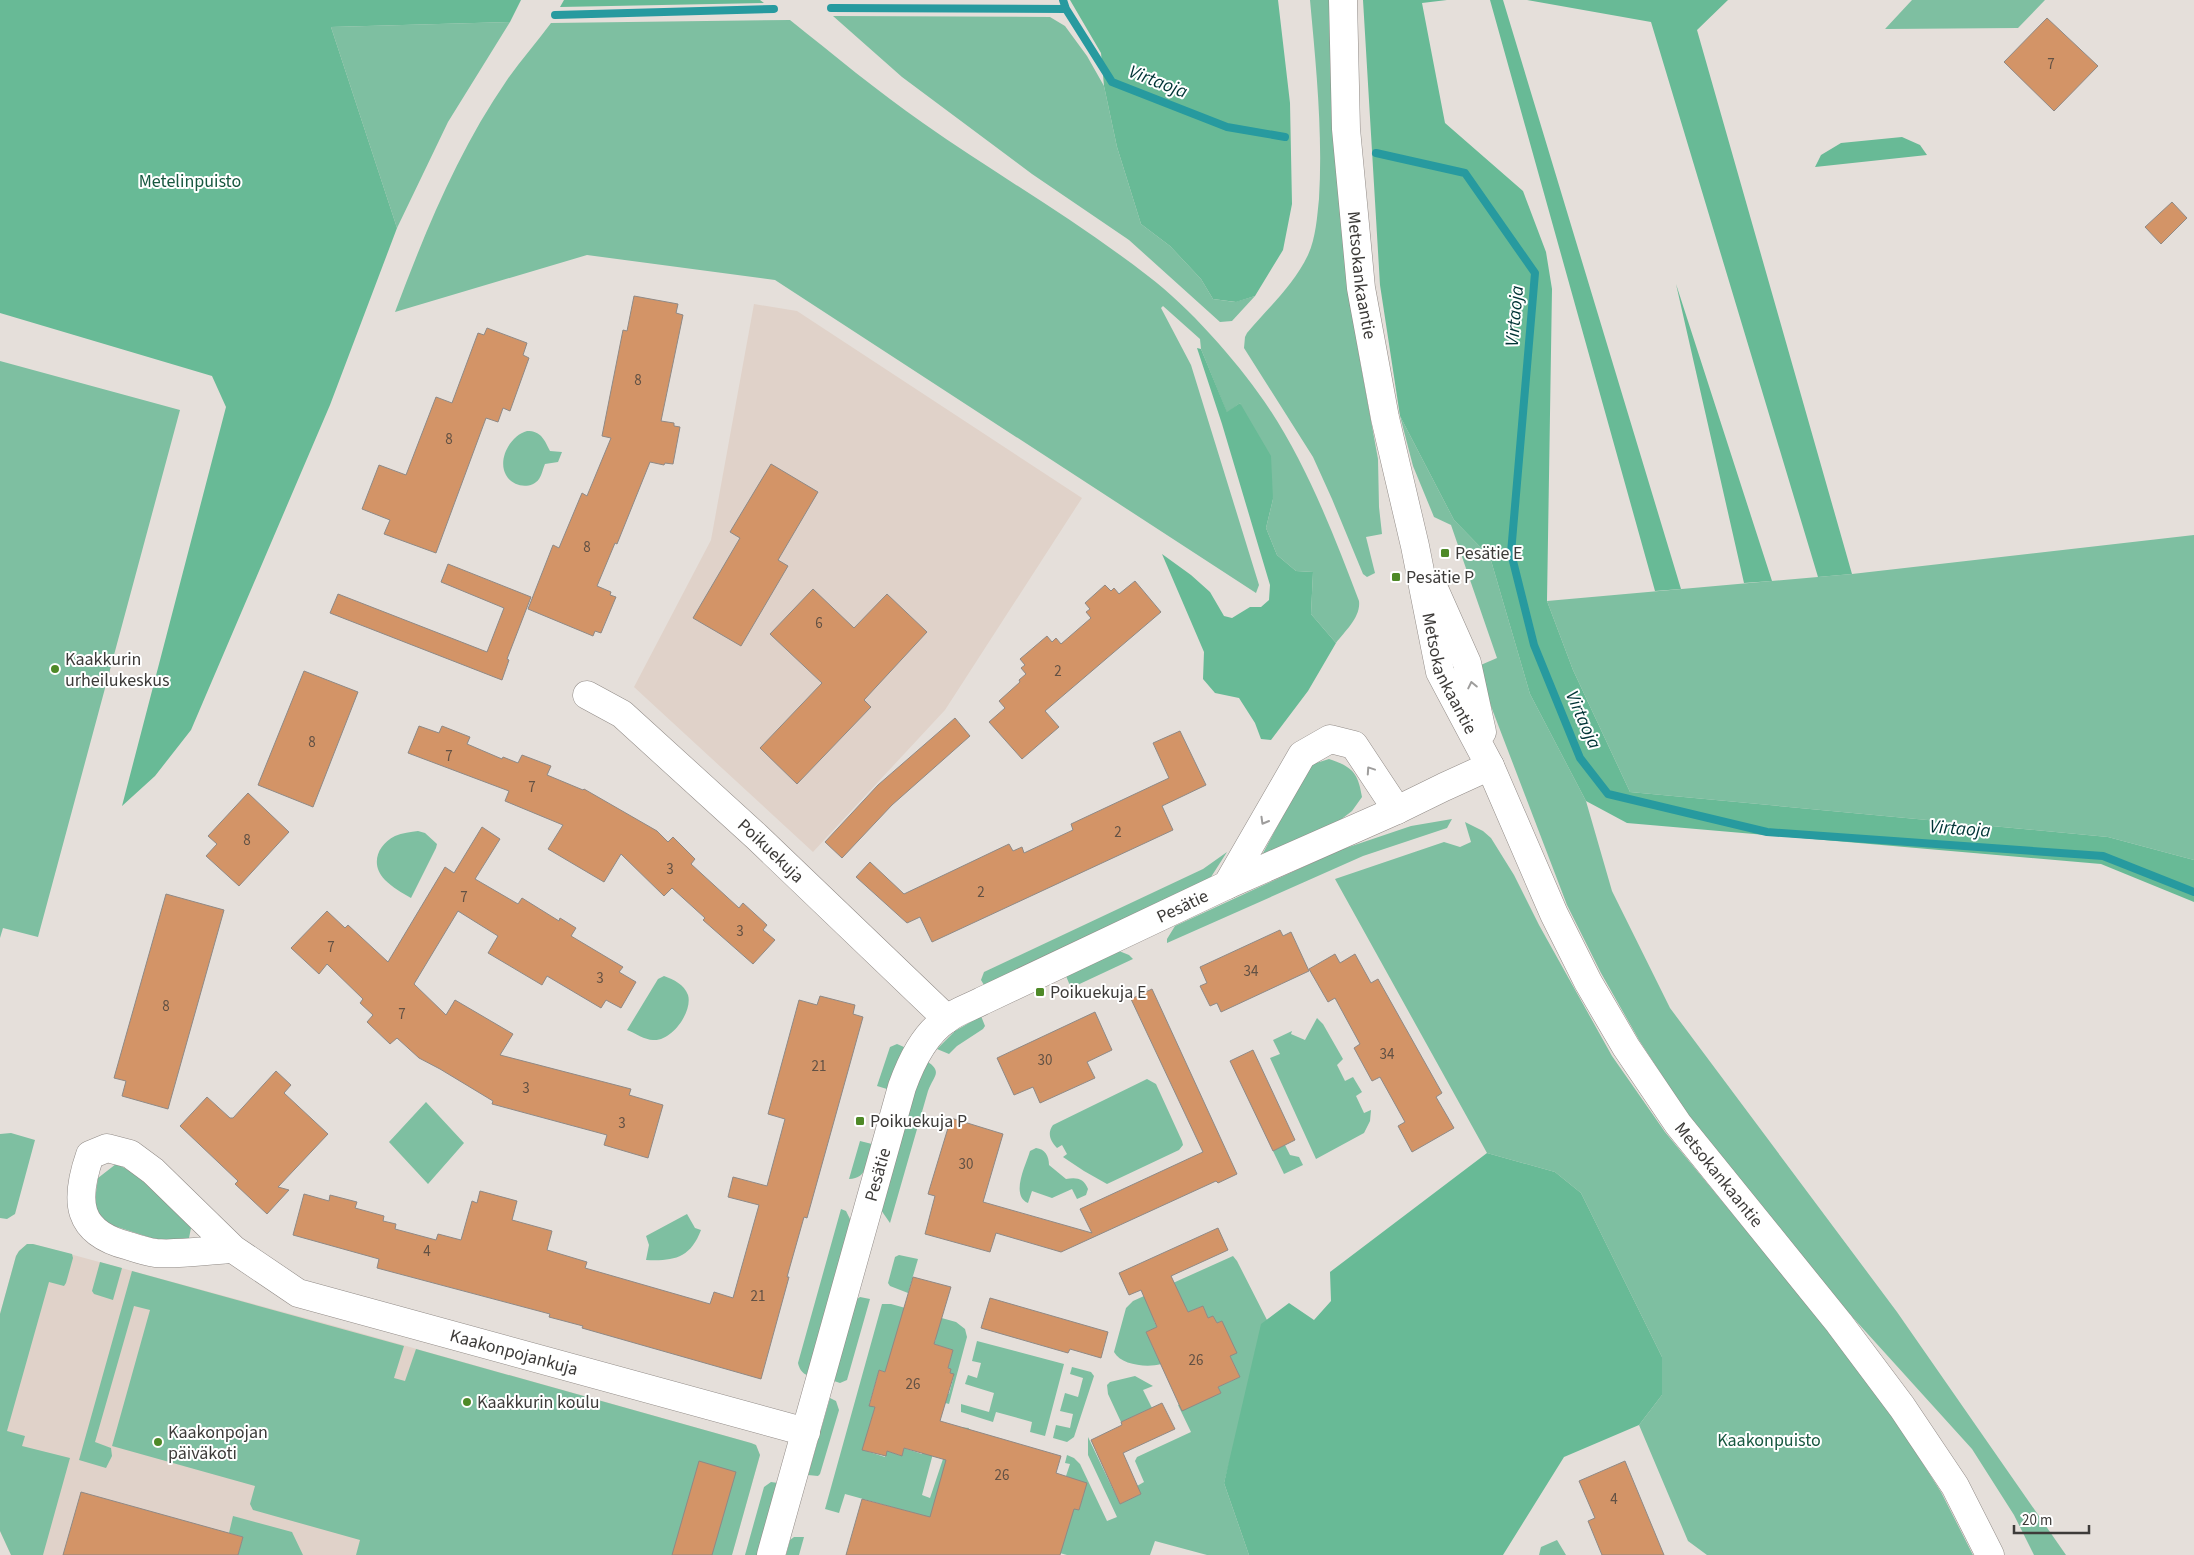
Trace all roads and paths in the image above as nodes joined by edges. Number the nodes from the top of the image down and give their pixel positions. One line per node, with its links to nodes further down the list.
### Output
1 (1343, 0): 3 (street, Metsokankaantie)
2 (586, 695): 6 (street, Poikuekuja)
3 (1490, 766): 4 (street, Pesätie); 10 (street, Metsokankaantie)
4 (1397, 810): 5 (street, Pesätie); 5 (street, Pesätie, one-way to 5)
5 (1227, 885): 6 (street, Pesätie)
6 (947, 1019): 8 (street, Pesätie)
7 (233, 1248): 7 (street, Kaakonpojankuja); 8 (street, Kaakonpojankuja)
8 (806, 1432): 9 (street, Pesätie)
9 (771, 1555)
10 (1990, 1555)

